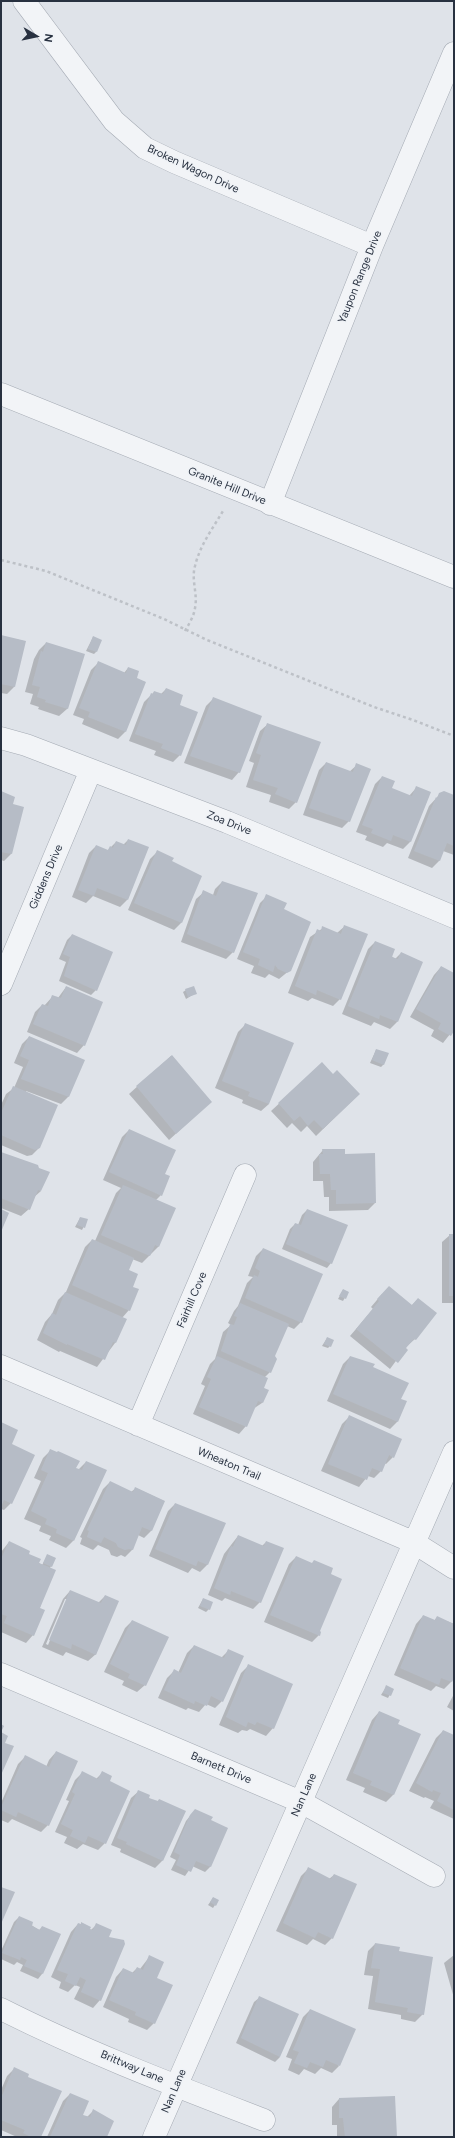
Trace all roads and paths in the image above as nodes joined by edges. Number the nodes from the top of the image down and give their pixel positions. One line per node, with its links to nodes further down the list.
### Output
1 (24, 1): 3 (street, Broken Wagon Drive)
2 (454, 52): 3 (street, Yaupon Range Drive)
3 (372, 246): 5 (street, Yaupon Range Drive)
4 (1, 394): 5 (street, Granite Hill Drive)
5 (270, 504): 8 (street, Granite Hill Drive)
6 (223, 511): 9 (path)
7 (1, 560): 9 (path)
8 (454, 577)
9 (185, 631): 10 (path)
10 (454, 736)
11 (1, 738): 12 (street, Zoa Drive)
12 (91, 770): 13 (street, Zoa Drive); 14 (street, Giddens Drive)
13 (454, 917)
14 (1, 984)
15 (245, 1175): 17 (street, Fairhill Cove)
16 (1, 1366): 17 (street, Wheaton Trail)
17 (138, 1425): 19 (street, Wheaton Trail)
18 (454, 1452): 19 (street, Nan Lane)
19 (414, 1542): 20 (street, Wheaton Trail); 22 (street, Nan Lane)
20 (454, 1568)
21 (1, 1674): 22 (street, Barnett Drive)
22 (301, 1802): 23 (street, Barnett Drive); 25 (street, Nan Lane)
23 (434, 1876)
24 (1, 2009): 25 (street, Brittway Lane)
25 (176, 2086): 26 (street, Brittway Lane); 27 (street, Nan Lane)
26 (264, 2120)
27 (154, 2137)

